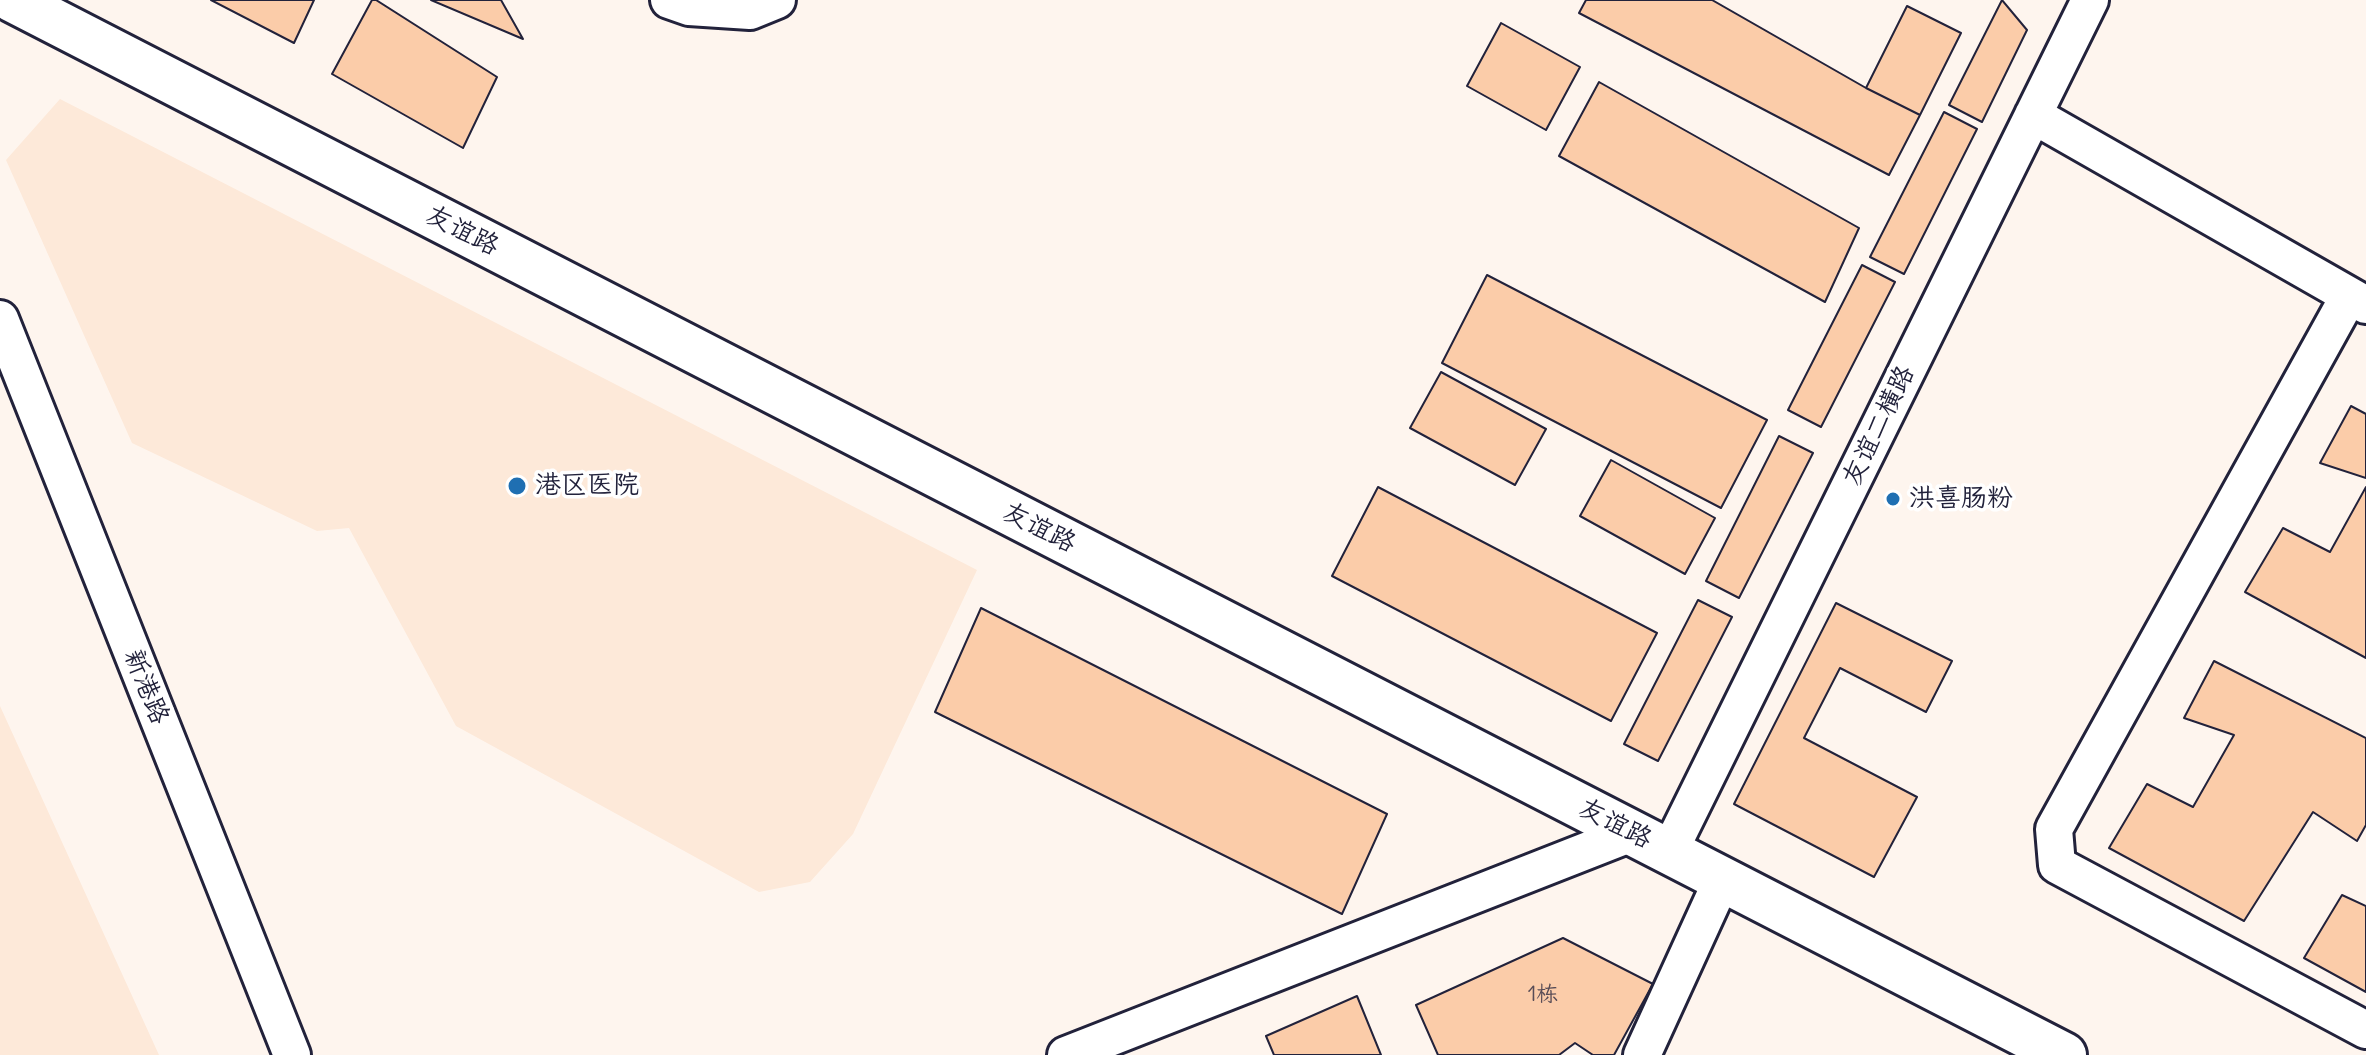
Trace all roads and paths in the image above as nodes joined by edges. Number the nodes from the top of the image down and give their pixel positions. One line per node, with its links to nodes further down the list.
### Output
1 (13, 0): 8 (main road, 友谊路)
2 (669, 0): 3 (street)
3 (777, 0)
4 (2090, 0): 5 (street, 友谊二横路)
5 (2033, 115): 6 (street); 8 (street, 友谊二横路)
6 (2357, 300): 10 (street)
7 (0, 319): 11 (street, 新港路)
8 (1650, 842): 9 (main road, 友谊路); 12 (street)
9 (1722, 880): 13 (street); 14 (main road, 友谊路)
10 (2366, 1030)
11 (292, 1055)
12 (1066, 1055)
13 (1642, 1055)
14 (2064, 1055)

